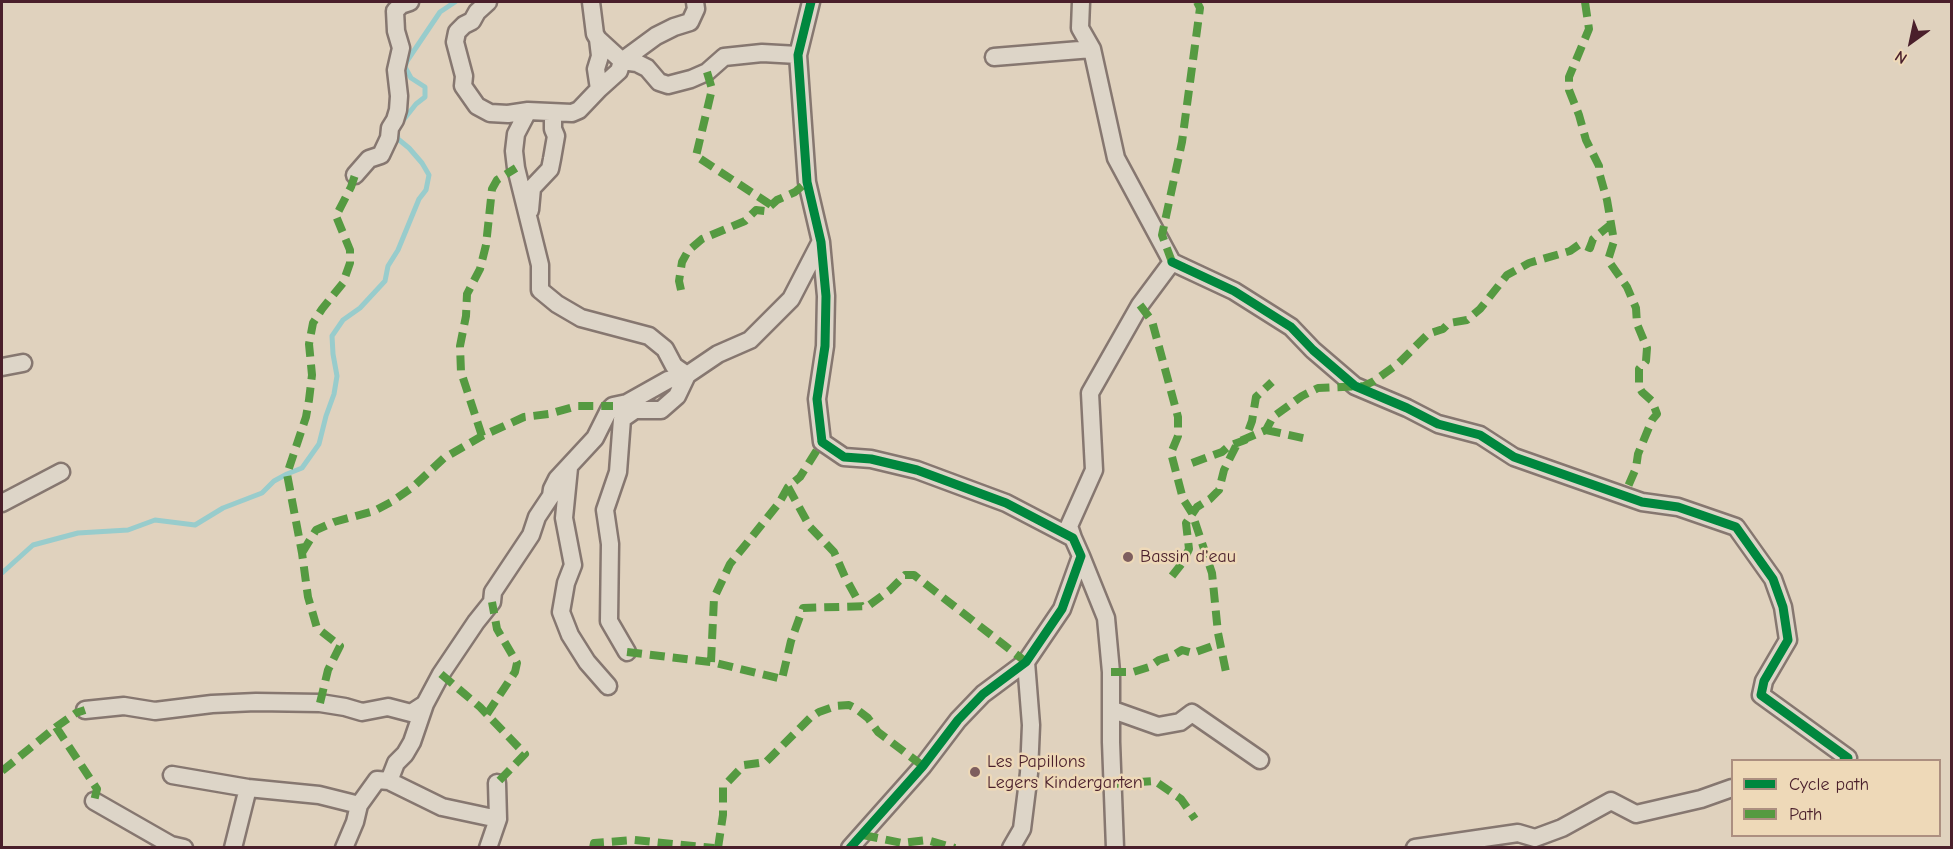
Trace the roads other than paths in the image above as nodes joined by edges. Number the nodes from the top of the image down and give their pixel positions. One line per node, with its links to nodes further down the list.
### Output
1 (410, 2): 15 (street)
2 (488, 2): 13 (street)
3 (591, 2): 7 (street)
4 (695, 2): 11 (street)
5 (811, 2): 9 (street)
6 (1081, 2): 8 (street)
7 (598, 39): 11 (street); 12 (street)
8 (1092, 49): 10 (street); 18 (street)
9 (798, 55): 11 (street); 17 (street)
10 (994, 57)
11 (622, 61): 12 (street)
12 (599, 89): 14 (street)
13 (528, 111): 14 (street); 16 (street)
14 (553, 113): 16 (street)
15 (355, 175)
16 (528, 216): 21 (street)
17 (821, 242): 21 (street); 25 (street)
18 (1172, 262): 25 (street); 33 (street)
19 (23, 363): 20 (street)
20 (2, 367)
21 (687, 375): 22 (street); 27 (street)
22 (569, 468): 29 (street); 30 (street)
23 (61, 472): 24 (street)
24 (2, 503)
25 (1073, 538): 26 (street)
26 (1081, 556): 28 (street); 32 (street)
27 (627, 652)
28 (1026, 662): 47 (street); 48 (street)
29 (608, 686)
30 (425, 704): 31 (street); 36 (street)
31 (85, 710)
32 (1113, 710): 34 (street); 49 (street)
33 (1846, 759)
34 (1260, 760)
35 (172, 775): 38 (street)
36 (389, 781): 41 (street); 42 (street)
37 (497, 783): 42 (street)
38 (248, 788): 41 (street); 44 (street)
39 (1731, 788): 50 (street)
40 (94, 801): 43 (street)
41 (359, 805): 45 (street)
42 (498, 819): 46 (street)
43 (175, 847)
44 (233, 848)
45 (344, 848)
46 (488, 848)
47 (850, 848)
48 (1011, 848)
49 (1115, 848)
50 (1415, 848)

